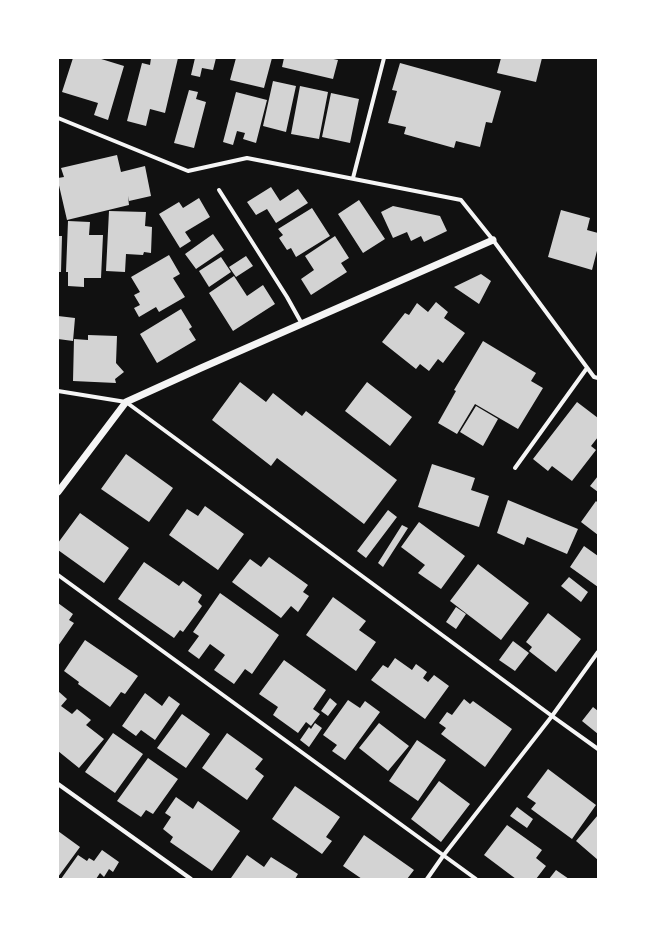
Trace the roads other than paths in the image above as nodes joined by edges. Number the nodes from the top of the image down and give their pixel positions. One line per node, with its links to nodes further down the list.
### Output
1 (384, 58): 3 (street)
2 (58, 118): 3 (street)
3 (353, 178): 5 (street)
4 (219, 190): 6 (street)
5 (493, 240): 6 (street); 7 (street)
6 (302, 324): 10 (street)
7 (587, 368): 8 (street); 11 (street)
8 (598, 378)
9 (58, 391): 10 (street)
10 (126, 402): 12 (street); 15 (street)
11 (515, 468)
12 (58, 492)
13 (58, 575): 18 (street)
14 (598, 652): 15 (street)
15 (552, 716): 16 (street); 18 (street)
16 (598, 749)
17 (58, 784): 19 (street)
18 (443, 856): 20 (street); 21 (street)
19 (191, 879)
20 (427, 879)
21 (476, 879)

